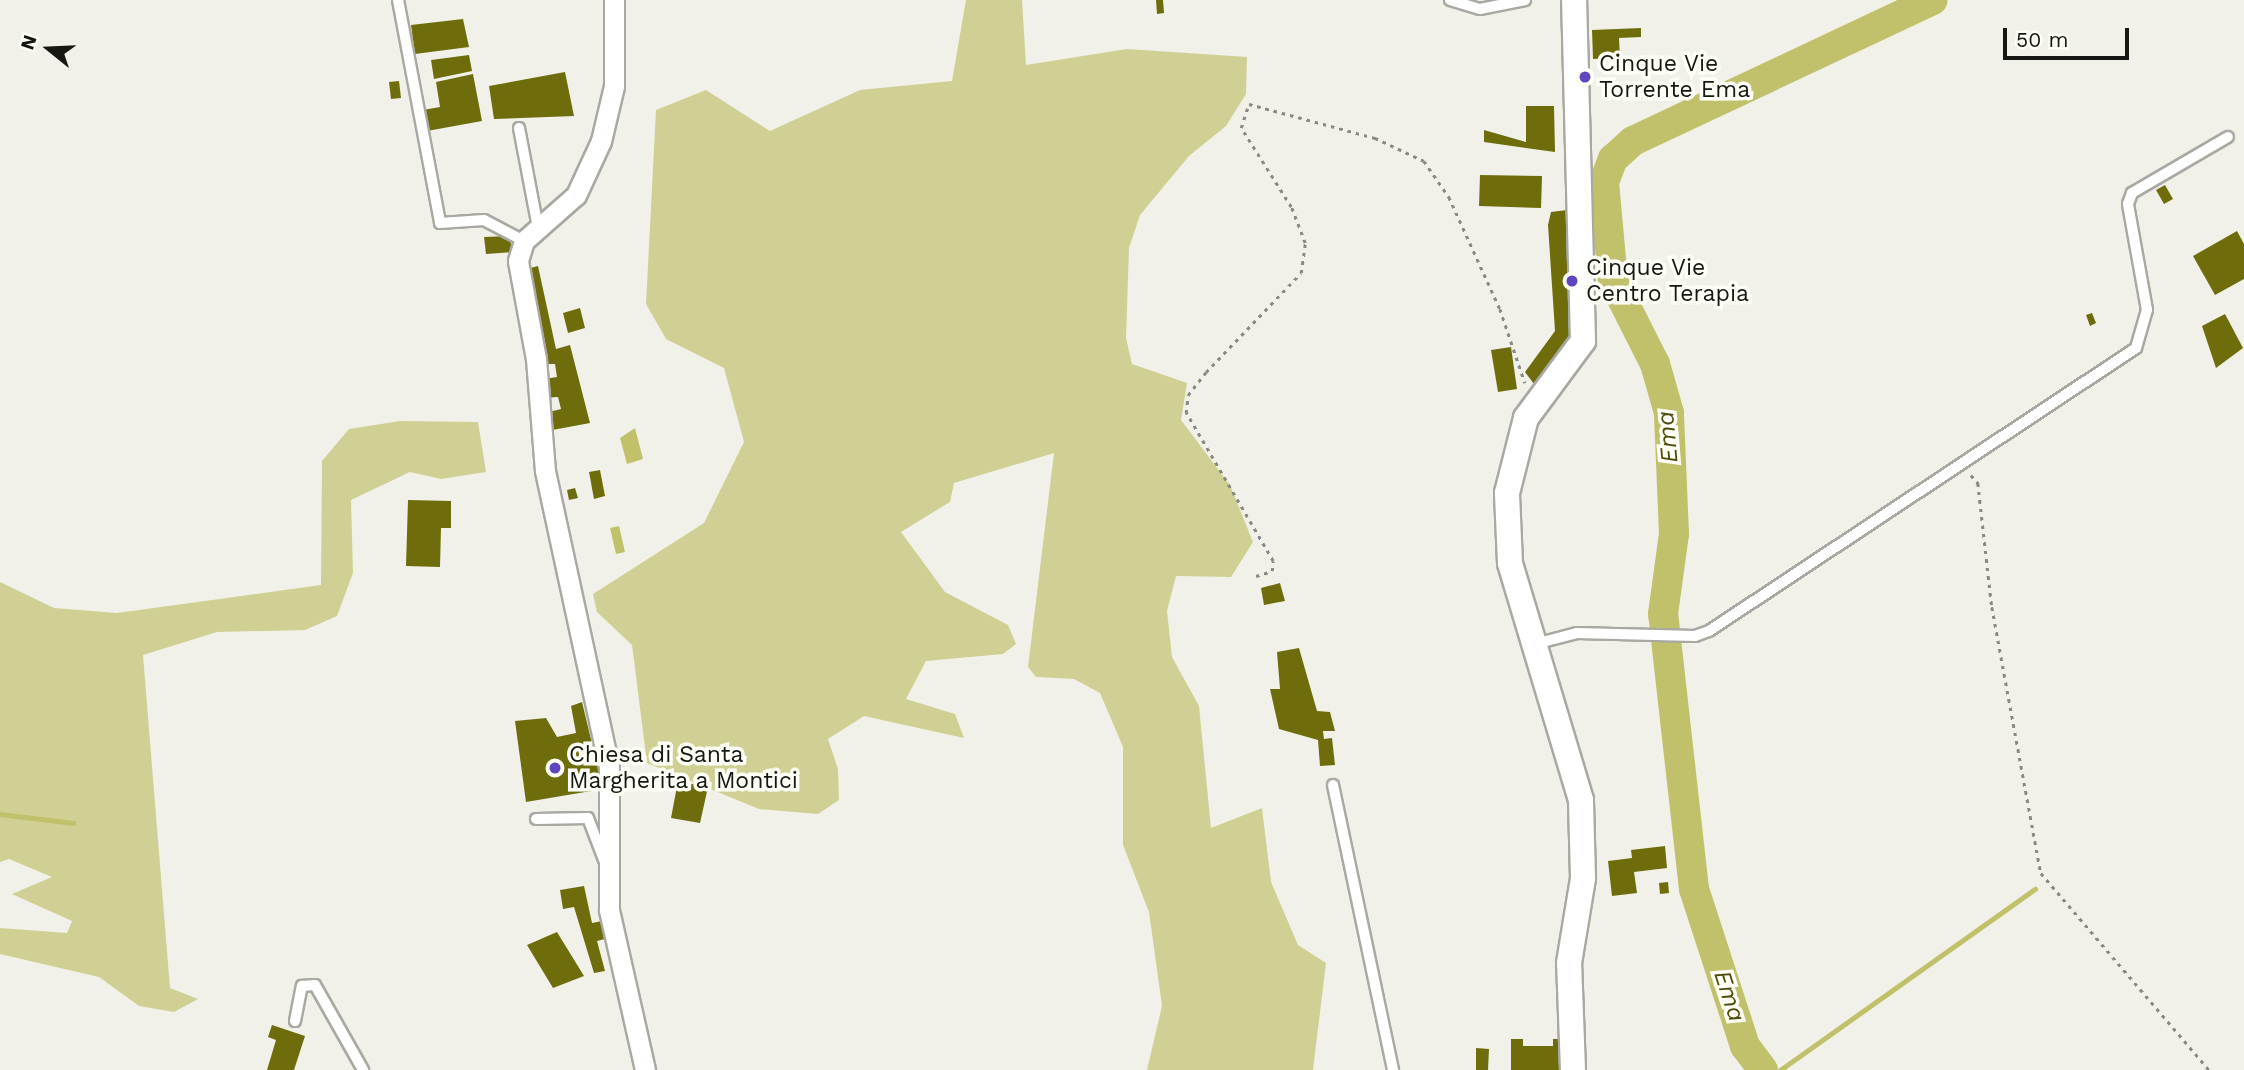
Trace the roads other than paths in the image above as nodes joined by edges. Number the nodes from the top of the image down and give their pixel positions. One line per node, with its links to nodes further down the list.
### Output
1 (398, 0): 8 (lane)
2 (614, 0): 8 (street)
3 (1450, 0): 4 (lane)
4 (1525, 0)
5 (1574, 0): 9 (street)
6 (519, 128): 8 (lane)
7 (2228, 137): 9 (lane)
8 (531, 235): 12 (street)
9 (1534, 644): 17 (street)
10 (1332, 785): 16 (lane)
11 (536, 820): 12 (lane)
12 (609, 869): 15 (street)
13 (295, 1021): 14 (lane)
14 (363, 1070)
15 (645, 1070)
16 (1393, 1070)
17 (1573, 1070)

